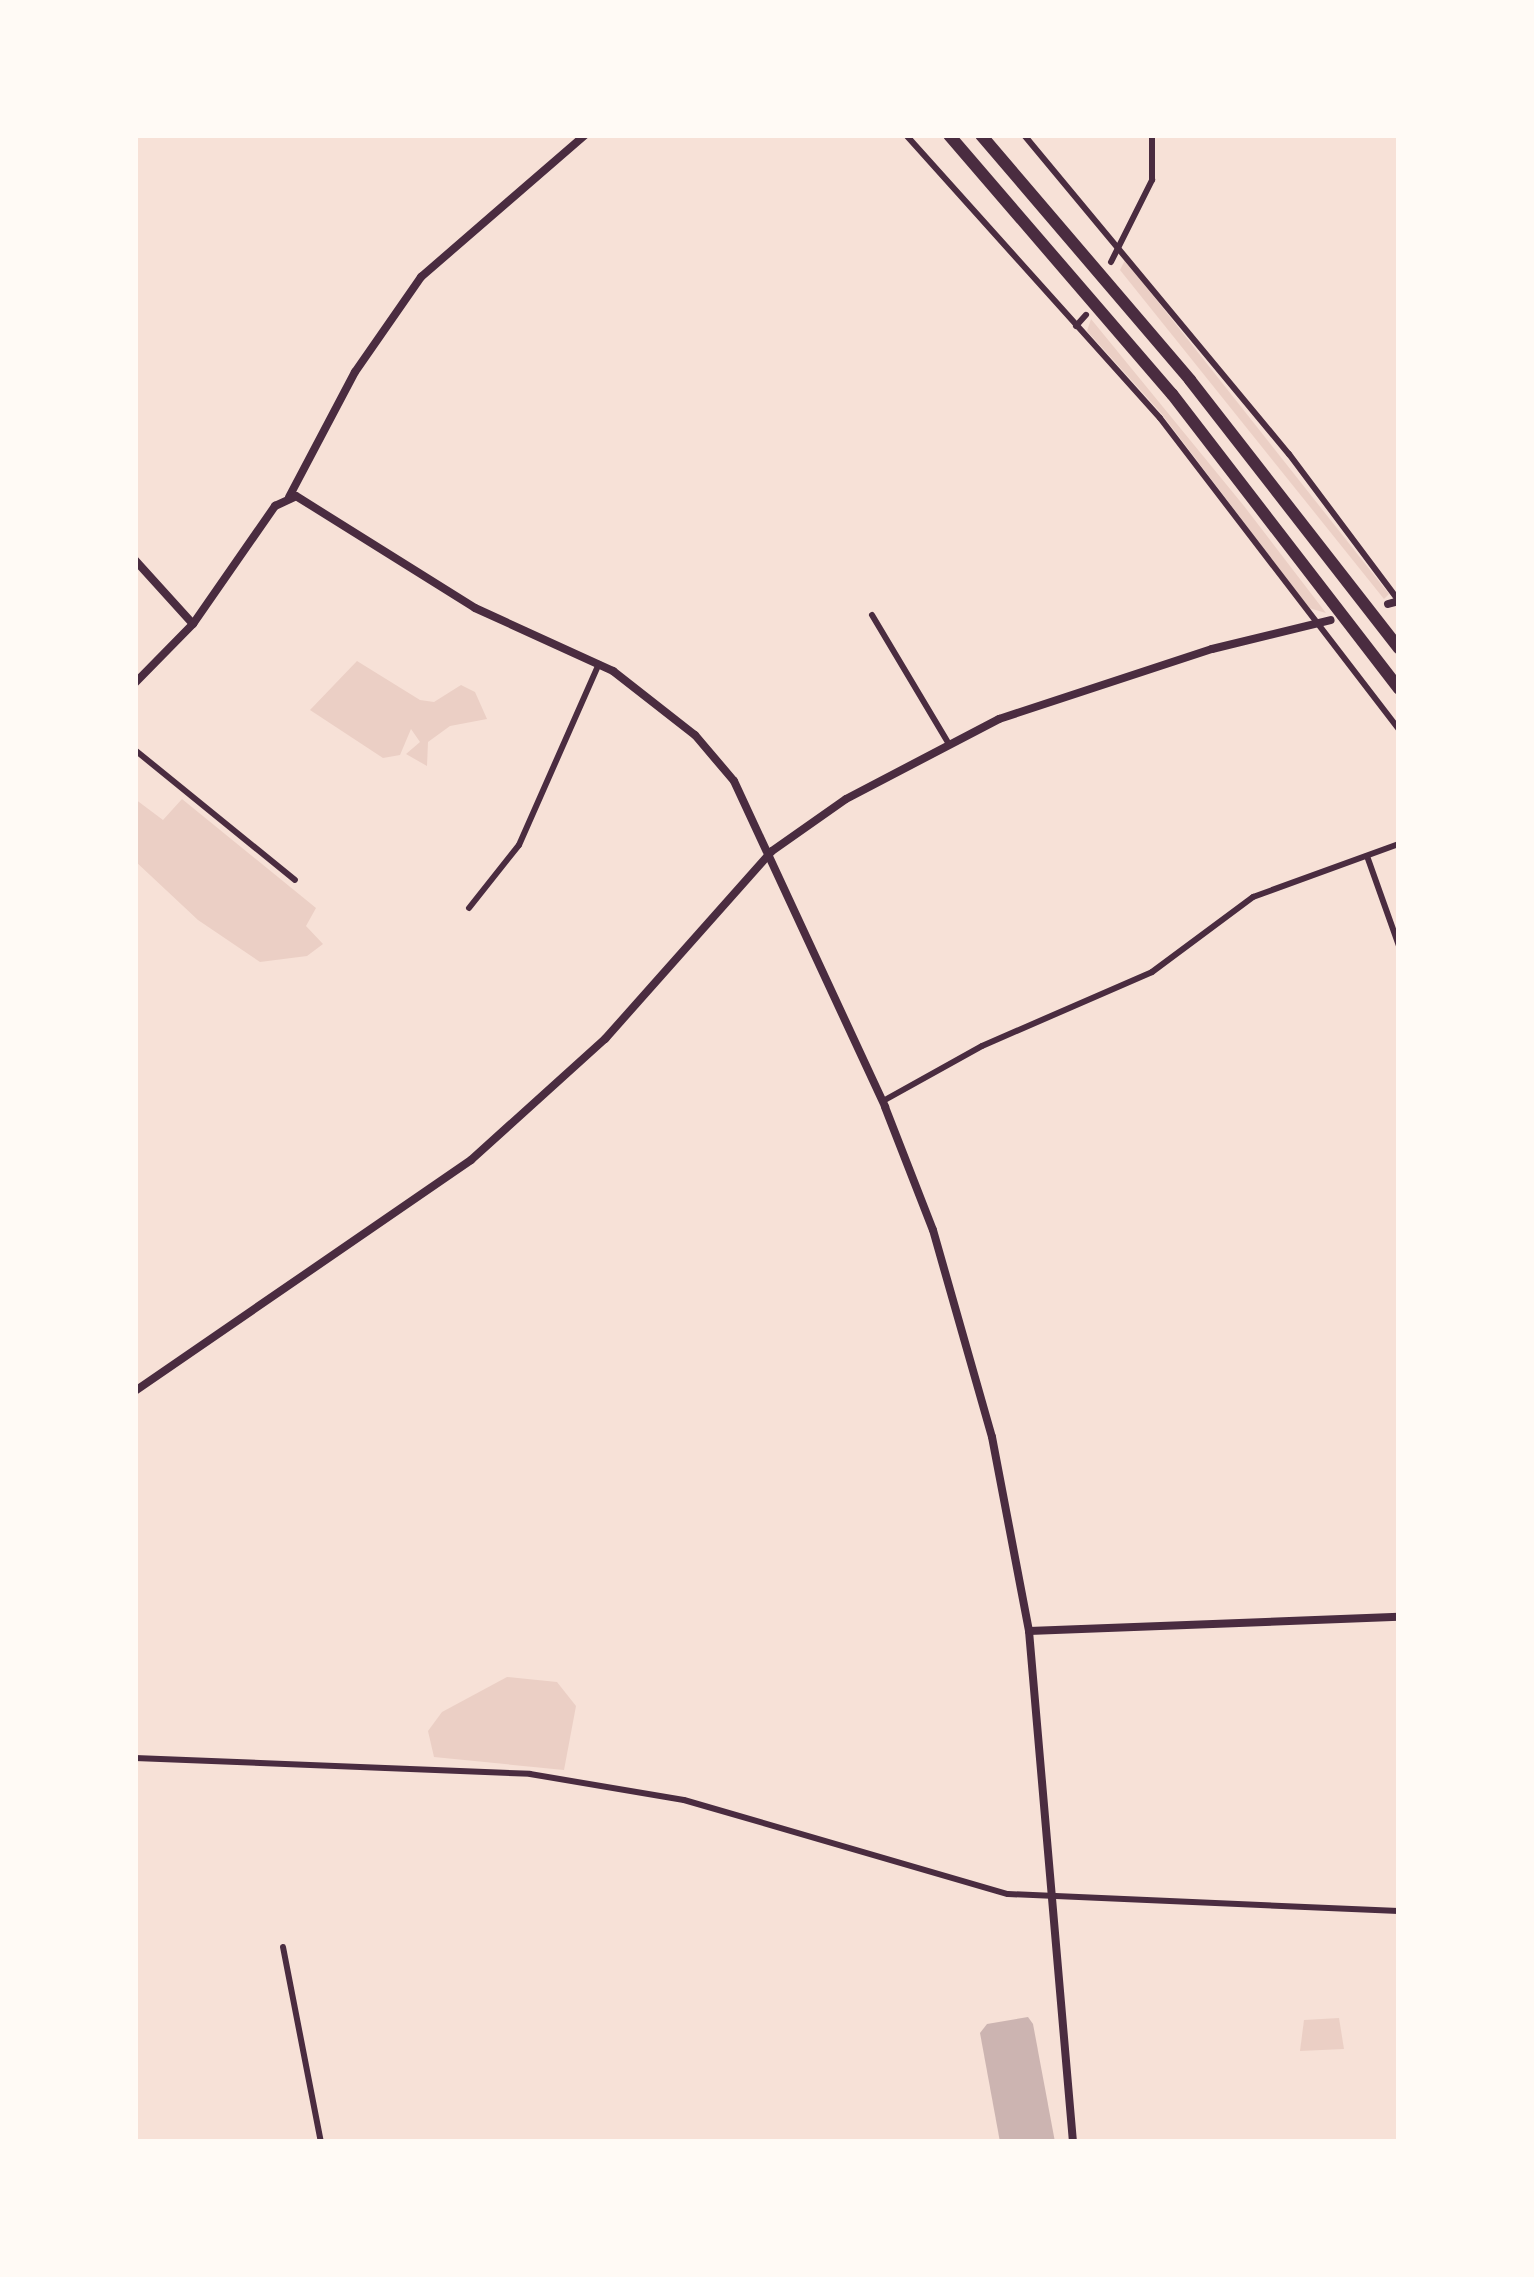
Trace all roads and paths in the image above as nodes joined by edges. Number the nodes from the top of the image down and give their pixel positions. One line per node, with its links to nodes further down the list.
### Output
1 (585, 135): 11 (street)
2 (906, 135): 10 (street)
3 (949, 135): 22 (highway)
4 (981, 135): 19 (highway)
5 (1024, 135): 7 (street)
6 (1151, 135): 7 (street)
7 (1121, 250): 8 (street); 13 (street)
8 (1111, 262)
9 (1086, 315): 10 (street)
10 (1076, 326): 17 (street)
11 (289, 497): 18 (street); 20 (street)
12 (135, 560): 18 (street)
13 (1399, 601): 14 (street)
14 (1388, 604)
15 (872, 614): 24 (street)
16 (1330, 620): 17 (street)
17 (1318, 623): 23 (street); 24 (street)
18 (193, 624): 21 (street)
19 (1399, 648)
20 (599, 664): 27 (street); 30 (street)
21 (135, 682)
22 (1399, 689)
23 (1399, 729)
24 (947, 741): 27 (street)
25 (135, 750): 29 (street)
26 (1399, 844): 28 (street)
27 (772, 850): 32 (street); 33 (street)
28 (1367, 856): 31 (street); 32 (street)
29 (295, 880)
30 (470, 908)
31 (1399, 946)
32 (883, 1101): 35 (street)
33 (135, 1391)
34 (1399, 1617): 35 (street)
35 (1029, 1631): 37 (street)
36 (135, 1758): 37 (street)
37 (1052, 1894): 38 (street); 41 (street)
38 (1399, 1911)
39 (283, 1947): 40 (street)
40 (321, 2142)
41 (1073, 2142)

